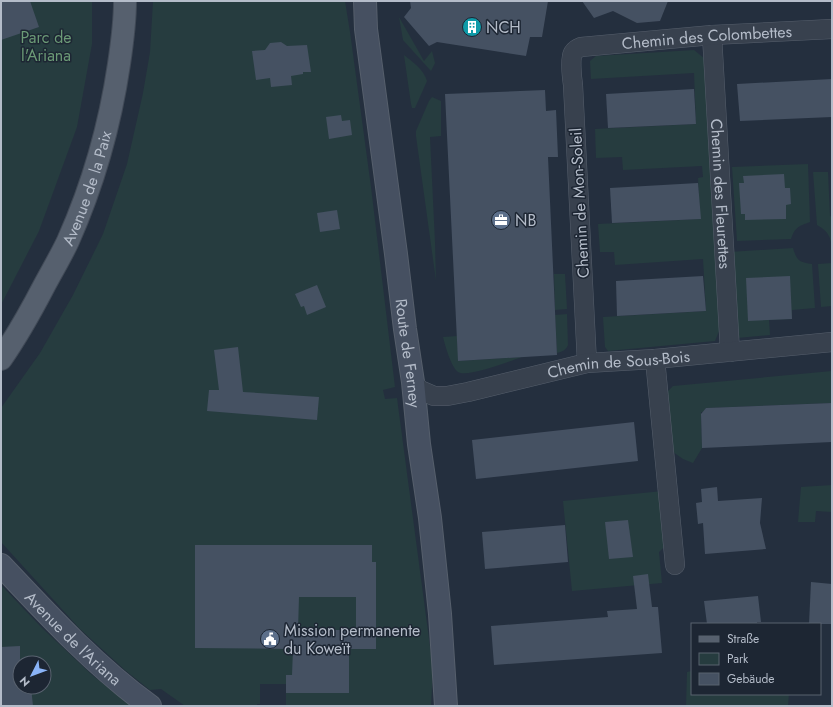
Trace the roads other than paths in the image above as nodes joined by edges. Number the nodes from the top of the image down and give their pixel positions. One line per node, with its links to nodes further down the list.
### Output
1 (125, 1): 9 (main road, Avenue de la Paix)
2 (365, 1): 11 (street, Route de Ferney)
3 (832, 28): 4 (street, Chemin des Colombettes)
4 (712, 35): 5 (street, Chemin des Colombettes); 7 (street, Chemin des Fleurettes)
5 (581, 47): 10 (street, Chemin de Mon-Soleil)
6 (832, 342): 7 (street, Chemin de Sous-Bois)
7 (730, 352): 8 (street, Chemin de Sous-Bois)
8 (655, 358): 10 (street, Chemin de Sous-Bois); 13 (street)
9 (1, 359)
10 (587, 363): 11 (street, Chemin de Sous-Bois)
11 (413, 382): 15 (street, Route de Ferney)
12 (1, 565): 14 (street, Avenue de l'Ariana)
13 (675, 565)
14 (150, 706)
15 (446, 706)

